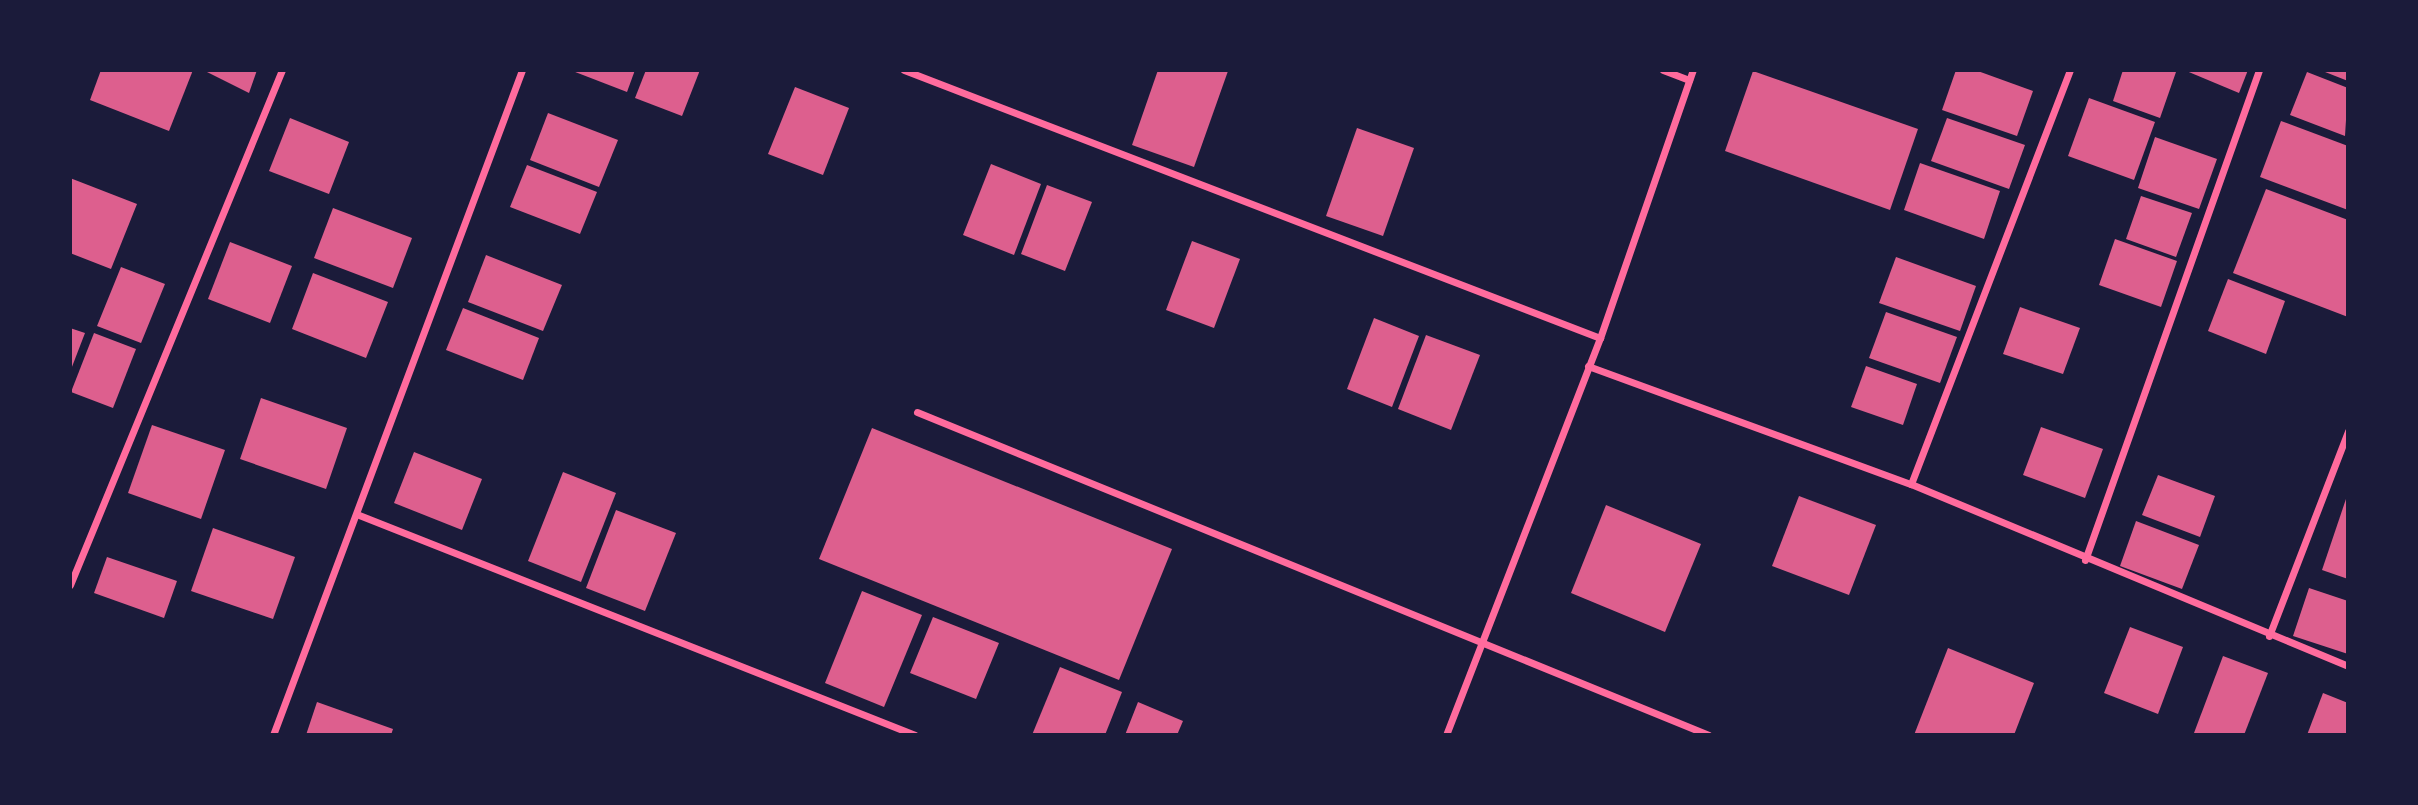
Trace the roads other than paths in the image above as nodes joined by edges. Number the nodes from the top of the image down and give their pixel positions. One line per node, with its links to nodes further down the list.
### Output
1 (282, 70): 16 (street)
2 (522, 70): 14 (street)
3 (904, 70): 9 (street)
4 (1663, 70): 8 (street)
5 (1693, 70): 8 (street)
6 (2070, 70): 13 (street)
7 (2259, 70): 15 (street)
8 (1689, 80): 9 (street)
9 (1600, 338): 10 (street)
10 (1588, 366): 13 (street); 18 (street)
11 (917, 412): 18 (street)
12 (2348, 431): 17 (street)
13 (1911, 484): 15 (street)
14 (359, 515): 20 (street); 21 (street)
15 (2085, 560): 17 (street)
16 (70, 585)
17 (2269, 636): 19 (street)
18 (1482, 645): 22 (street); 23 (street)
19 (2348, 666)
20 (273, 735)
21 (915, 735)
22 (1446, 735)
23 (1709, 735)

